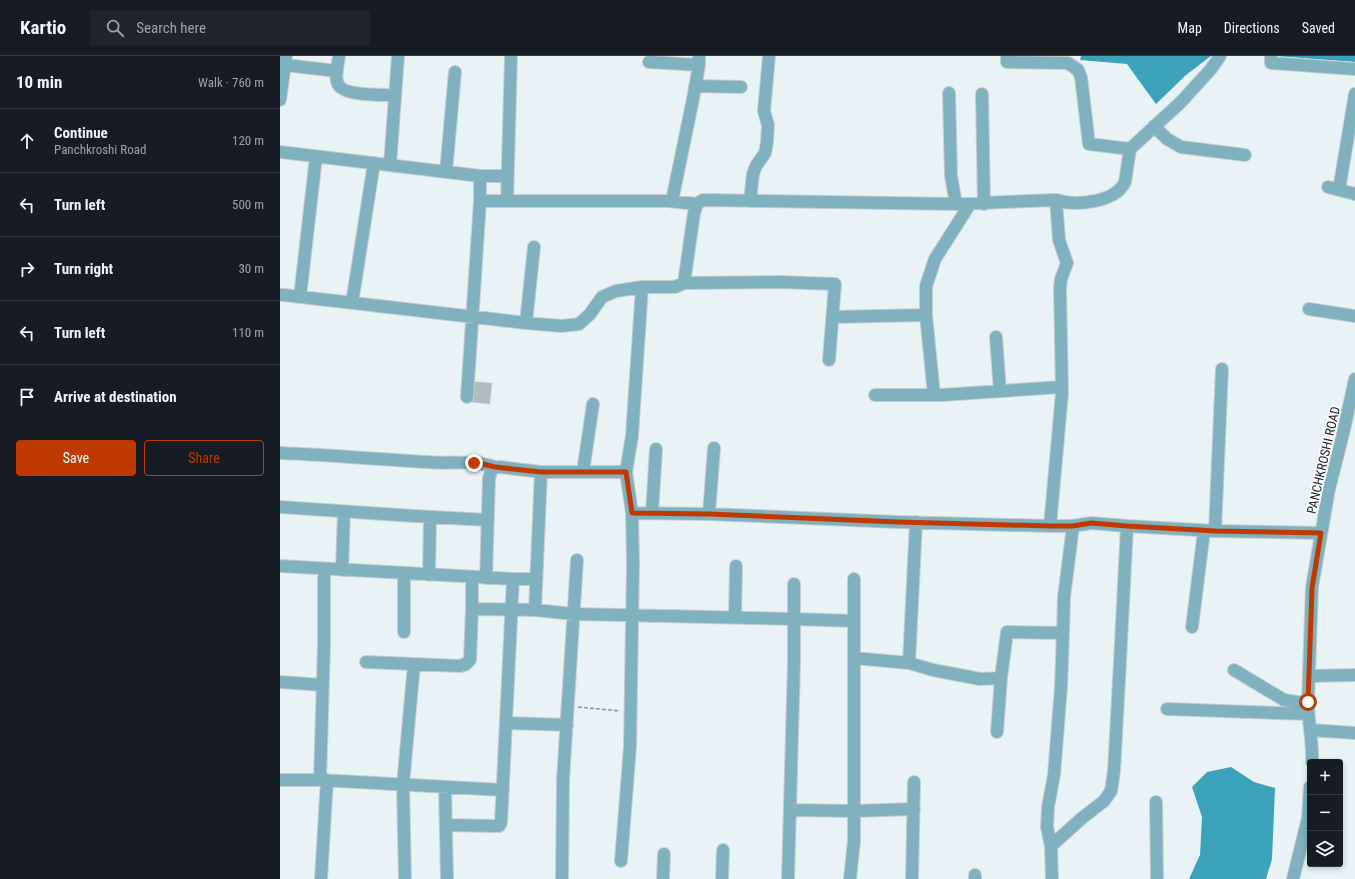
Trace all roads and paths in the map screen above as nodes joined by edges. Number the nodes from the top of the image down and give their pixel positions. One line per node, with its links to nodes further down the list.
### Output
1 (338, 56): 13 (street)
2 (398, 56): 20 (street)
3 (512, 56): 31 (street)
4 (769, 56): 33 (street)
5 (1008, 56): 9 (street)
6 (1220, 56): 22 (street)
7 (1271, 56): 12 (street)
8 (285, 60): 13 (street); 21 (street)
9 (1051, 60): 23 (street)
10 (699, 61): 11 (street); 15 (street)
11 (649, 62)
12 (1355, 69)
13 (337, 71): 20 (street)
14 (455, 72): 29 (street)
15 (695, 86): 16 (street); 37 (street)
16 (741, 87)
17 (949, 93): 39 (street)
18 (982, 94): 41 (street)
19 (1355, 94): 32 (street)
20 (395, 95): 28 (street)
21 (280, 100)
22 (1154, 126): 23 (street); 25 (street)
23 (1130, 149): 34 (street)
24 (280, 152): 26 (street)
25 (1245, 155)
26 (316, 157): 27 (street); 46 (street)
27 (374, 163): 28 (street); 47 (street)
28 (390, 165): 29 (street)
29 (446, 172): 30 (street)
30 (480, 176): 31 (street); 35 (street)
31 (507, 176): 36 (street)
32 (1355, 194)
33 (750, 200): 38 (street); 39 (street)
34 (1056, 200): 41 (street); 58 (street)
35 (480, 201): 36 (street); 51 (street)
36 (507, 201): 37 (street)
37 (672, 201): 38 (street)
38 (697, 204): 43 (street)
39 (956, 204): 40 (street)
40 (970, 204): 41 (street); 49 (street)
41 (984, 204)
42 (534, 247): 53 (street)
43 (684, 283): 44 (street); 52 (street)
44 (642, 287): 53 (street); 71 (street)
45 (280, 295): 46 (street)
46 (300, 297): 47 (street)
47 (352, 303): 51 (street)
48 (1309, 309): 50 (street)
49 (926, 315): 52 (street); 60 (street)
50 (1355, 316)
51 (473, 317): 53 (street); 62 (street)
52 (832, 317): 55 (street)
53 (526, 323)
54 (996, 337): 59 (street)
55 (829, 360)
56 (1222, 369): 83 (street)
57 (1355, 379): 64 (street, PANCHKROSHI ROAD)
58 (1062, 387): 59 (street); 80 (street)
59 (1000, 391): 60 (street)
60 (934, 395): 61 (street)
61 (875, 396)
62 (467, 397)
63 (593, 404): 70 (street)
64 (1349, 435): 84 (street, PANCHKROSHI ROAD)
65 (714, 448): 76 (street)
66 (656, 449): 75 (street)
67 (280, 453): 68 (street)
68 (495, 467): 69 (street); 78 (street)
69 (541, 472): 70 (street); 95 (street)
70 (583, 472): 71 (street)
71 (626, 472): 74 (street)
72 (280, 507): 73 (street)
73 (344, 512): 77 (street); 89 (street)
74 (632, 513): 75 (street); 102 (street)
75 (652, 513): 76 (street)
76 (709, 514): 79 (street)
77 (430, 517): 78 (street); 91 (street)
78 (488, 520): 93 (street)
79 (916, 522): 80 (street); 111 (street)
80 (1050, 526): 81 (street)
81 (1073, 526): 82 (street); 108 (street)
82 (1127, 526): 83 (street); 142 (street)
83 (1210, 531): 84 (street); 106 (street)
84 (1321, 533): 115 (street, PANCHKROSHI ROAD)
85 (577, 560): 101 (street)
86 (280, 566): 88 (street)
87 (736, 566): 103 (street)
88 (324, 569): 89 (street); 118 (street)
89 (342, 570): 90 (street)
90 (404, 573): 91 (street); 107 (street)
91 (429, 575): 92 (street)
92 (472, 577): 93 (street); 98 (street)
93 (486, 578): 94 (street)
94 (513, 579): 95 (street); 99 (street)
95 (536, 579): 100 (street)
96 (854, 579): 105 (street)
97 (794, 584): 104 (street)
98 (472, 609): 99 (street); 112 (street)
99 (512, 610): 100 (street); 124 (street)
100 (535, 610): 101 (street)
101 (574, 614): 102 (street); 120 (street)
102 (632, 615): 103 (street); 122 (street)
103 (735, 617): 104 (street)
104 (794, 619): 105 (street); 139 (street)
105 (854, 621): 109 (street)
106 (1192, 627)
107 (404, 632)
108 (1063, 633): 116 (street); 142 (street)
109 (854, 658): 111 (street); 140 (street)
110 (366, 662): 112 (street)
111 (909, 663): 116 (street)
112 (414, 664): 133 (street)
113 (1234, 670): 119 (street)
114 (1355, 675): 115 (street)
115 (1309, 676): 119 (street, PANCHKROSHI ROAD)
116 (1001, 678): 127 (street)
117 (280, 682): 118 (street)
118 (323, 685): 131 (street)
119 (1308, 702): 123 (street, PANCHKROSHI ROAD)
120 (568, 705): 122 (path); 125 (street)
121 (1167, 709): 123 (street)
122 (630, 713): 145 (street)
123 (1308, 714): 126 (street, PANCHKROSHI ROAD)
124 (506, 723): 125 (street); 135 (street)
125 (567, 725): 149 (street)
126 (1311, 730): 128 (street); 129 (street, PANCHKROSHI ROAD)
127 (997, 732)
128 (1355, 733)
129 (1312, 759)
130 (280, 780): 131 (street)
131 (323, 780): 133 (street); 146 (street)
132 (914, 782): 138 (street)
133 (403, 785): 134 (street); 147 (street)
134 (445, 788): 135 (street); 141 (street)
135 (503, 790): 141 (street)
136 (1309, 795): 157 (street)
137 (1156, 802): 156 (street)
138 (914, 809): 140 (street); 154 (street)
139 (790, 810): 140 (street); 152 (street)
140 (854, 811): 153 (street)
141 (446, 825): 148 (street)
142 (1051, 846): 155 (street)
143 (723, 850): 151 (street)
144 (664, 854): 150 (street)
145 (621, 861)
146 (321, 879)
147 (405, 879)
148 (447, 879)
149 (562, 879)
150 (663, 879)
151 (722, 879)
152 (788, 879)
153 (850, 879)
154 (912, 879)
155 (1052, 879)
156 (1157, 879)
157 (1293, 879)

